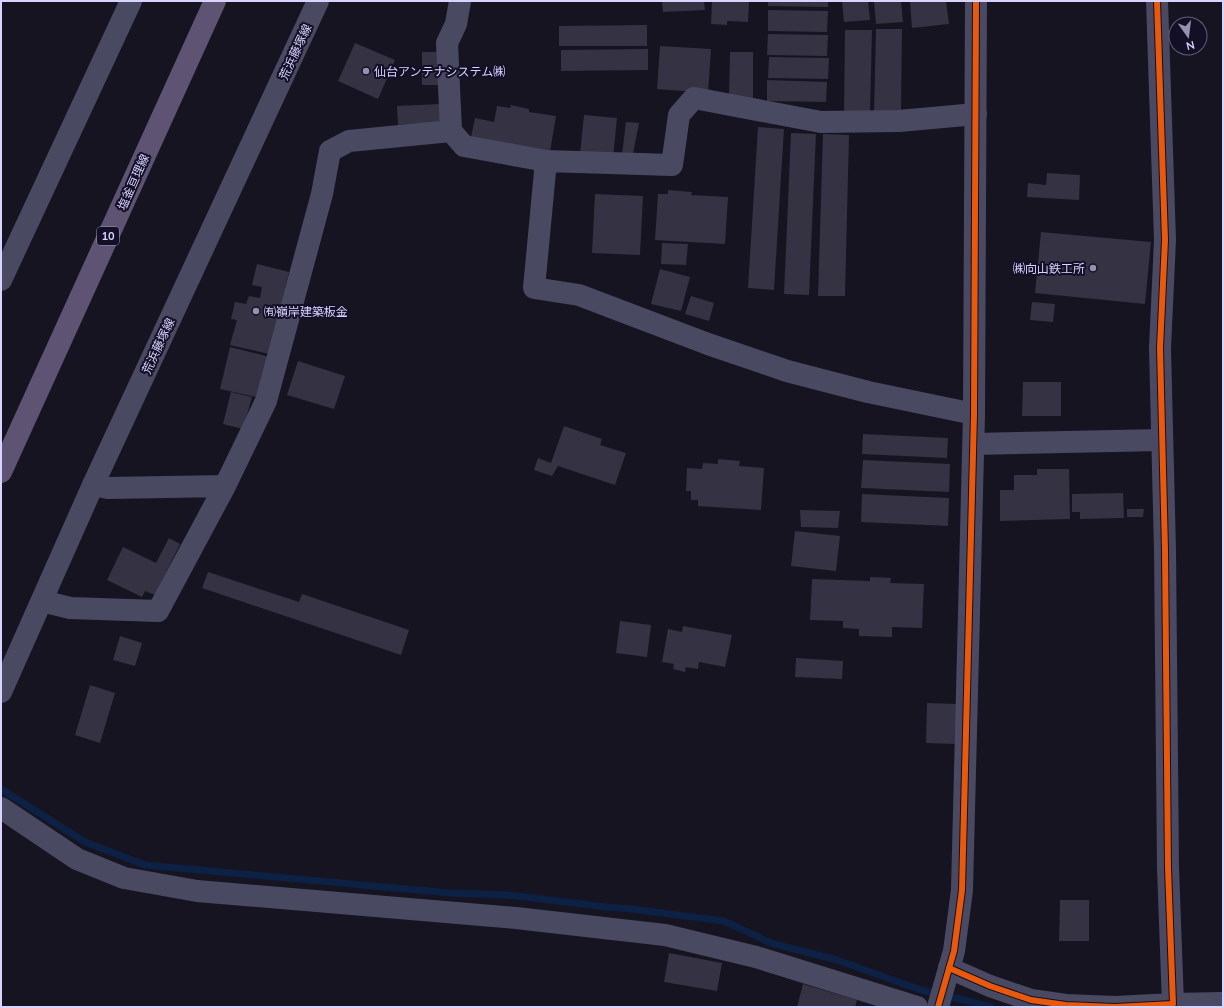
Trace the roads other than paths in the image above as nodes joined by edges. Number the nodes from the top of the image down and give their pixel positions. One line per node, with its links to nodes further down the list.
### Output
1 (131, 1): 10 (street)
2 (215, 1): 14 (main road, 塩釜亘理線 / 10)
3 (318, 1): 15 (street, 荒浜藤塚線)
4 (460, 1): 8 (street)
5 (976, 1): 7 (street)
6 (1157, 1): 12 (street)
7 (976, 114): 9 (street); 11 (street)
8 (451, 130): 9 (street); 16 (street)
9 (546, 161): 11 (street)
10 (1, 280)
11 (974, 414): 13 (street)
12 (1162, 440): 13 (street); 22 (street)
13 (974, 444): 20 (street)
14 (1, 472)
15 (93, 485): 16 (street); 17 (street, 荒浜藤塚線)
16 (225, 486): 17 (street)
17 (42, 601): 18 (street, 荒浜藤塚線)
18 (1, 692)
19 (1, 808): 24 (street)
20 (947, 975): 22 (street); 23 (street)
21 (1223, 1002): 22 (street)
22 (1173, 1004)
23 (939, 1005)
24 (917, 1007)

